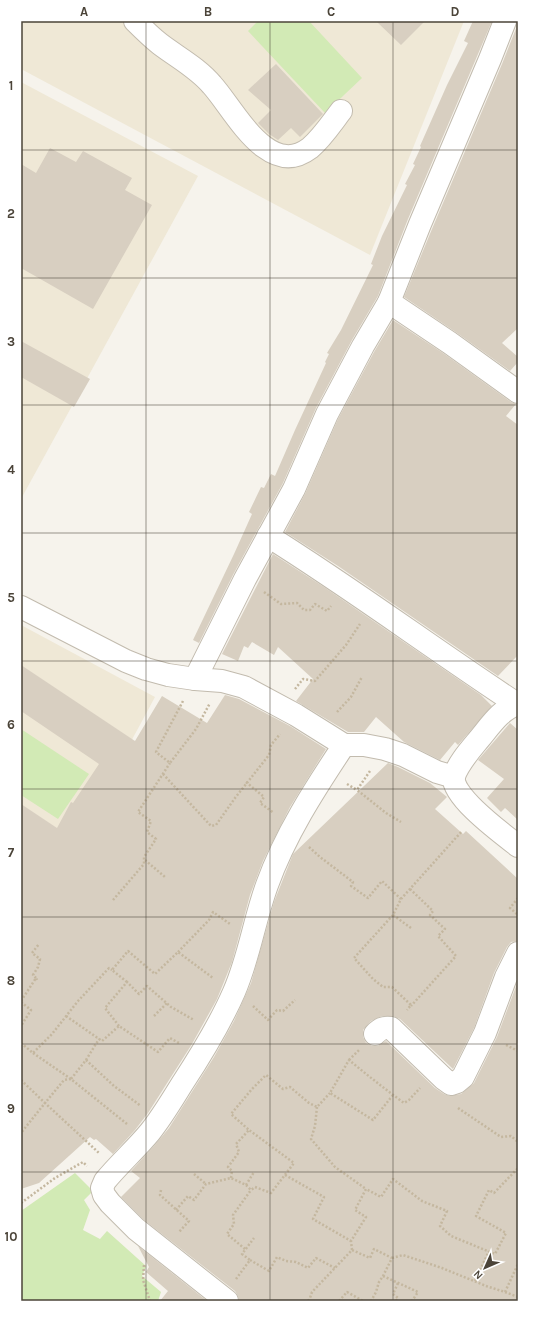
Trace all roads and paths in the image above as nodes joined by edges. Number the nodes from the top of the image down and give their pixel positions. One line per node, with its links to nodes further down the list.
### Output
1 (135, 21): 3 (street)
2 (505, 21): 4 (street)
3 (341, 111)
4 (389, 302): 5 (street); 6 (street)
5 (518, 392)
6 (268, 536): 7 (street); 8 (street)
7 (245, 579): 8 (path); 12 (street)
8 (347, 587): 9 (street)
9 (373, 606): 14 (street); 15 (path)
10 (21, 607): 12 (street)
11 (362, 677): 16 (path)
12 (195, 679): 13 (street); 19 (path)
13 (222, 681): 15 (street); 19 (path)
14 (517, 704): 21 (street)
15 (289, 711): 16 (street); 22 (path)
16 (320, 730): 17 (street)
17 (344, 745): 18 (street); 25 (street)
18 (385, 749): 21 (street); 24 (path)
19 (170, 763): 20 (path)
20 (163, 774): 22 (path); 27 (path)
21 (454, 777): 23 (street)
22 (246, 782): 25 (path)
23 (478, 813): 26 (street); 29 (path)
24 (401, 822)
25 (290, 833): 31 (path); 36 (street)
26 (518, 846)
27 (144, 860): 28 (path); 32 (path)
28 (165, 877)
29 (410, 889): 31 (path); 46 (path)
30 (518, 898): 34 (path)
31 (401, 899): 33 (path)
32 (114, 900)
33 (393, 914): 35 (path); 46 (path)
34 (518, 915)
35 (411, 928)
36 (252, 939): 38 (path); 42 (street)
37 (39, 944): 44 (path)
38 (178, 952): 40 (path); 42 (path)
39 (518, 953): 61 (street)
40 (112, 970): 41 (path); 47 (path)
41 (127, 982): 45 (path); 50 (path)
42 (234, 993): 43 (path); 51 (street)
43 (294, 1000)
44 (21, 1001): 49 (path)
45 (166, 1003): 48 (path); 51 (path)
46 (410, 1007): 52 (path)
47 (66, 1016): 53 (path); 55 (path)
48 (154, 1016)
49 (21, 1026)
50 (119, 1026): 53 (path); 56 (path)
51 (214, 1031): 56 (street)
52 (383, 1031): 58 (street)
53 (99, 1039): 57 (path)
54 (21, 1043): 55 (path)
55 (33, 1053): 59 (path)
56 (200, 1056): 66 (street)
57 (86, 1060): 59 (path); 66 (path)
58 (434, 1070): 61 (street); 63 (path)
59 (71, 1079): 64 (path); 66 (path)
60 (21, 1080): 64 (path)
61 (451, 1084): 69 (path)
62 (330, 1093): 63 (path); 63 (path); 65 (path)
63 (392, 1095)
64 (45, 1103): 68 (path); 73 (path)
65 (317, 1107): 67 (path); 78 (path)
66 (151, 1130): 73 (street)
67 (249, 1130): 74 (path); 75 (path)
68 (21, 1133)
69 (518, 1142)
70 (518, 1168): 88 (path)
71 (254, 1172): 77 (path)
72 (194, 1174): 76 (path)
73 (110, 1175): 81 (path); 85 (street)
74 (285, 1175): 80 (path); 84 (path)
75 (231, 1178): 76 (path); 77 (path)
76 (206, 1184): 82 (path)
77 (246, 1185): 80 (path)
78 (366, 1189): 84 (path); 88 (path)
79 (161, 1190): 82 (path)
80 (251, 1190): 86 (path)
81 (21, 1203)
82 (176, 1210): 85 (path)
83 (254, 1238): 86 (path)
84 (351, 1241): 87 (path)
85 (157, 1246): 97 (street); 100 (path)
86 (245, 1249): 90 (path)
87 (352, 1250): 89 (path); 92 (path)
88 (489, 1251): 94 (path)
89 (392, 1258): 93 (path); 94 (path)
90 (250, 1260): 92 (path); 97 (path)
91 (518, 1264): 96 (path)
92 (335, 1268): 98 (path)
93 (383, 1276): 95 (path); 105 (path)
94 (475, 1281): 96 (path)
95 (398, 1283): 106 (path); 107 (path)
96 (506, 1292): 99 (path)
97 (224, 1298)
98 (310, 1298): 101 (path); 102 (path)
99 (518, 1298)
100 (150, 1301)
101 (308, 1301)
102 (314, 1301)
103 (339, 1301): 104 (path)
104 (364, 1301)
105 (371, 1301)
106 (396, 1301)
107 (412, 1301)

